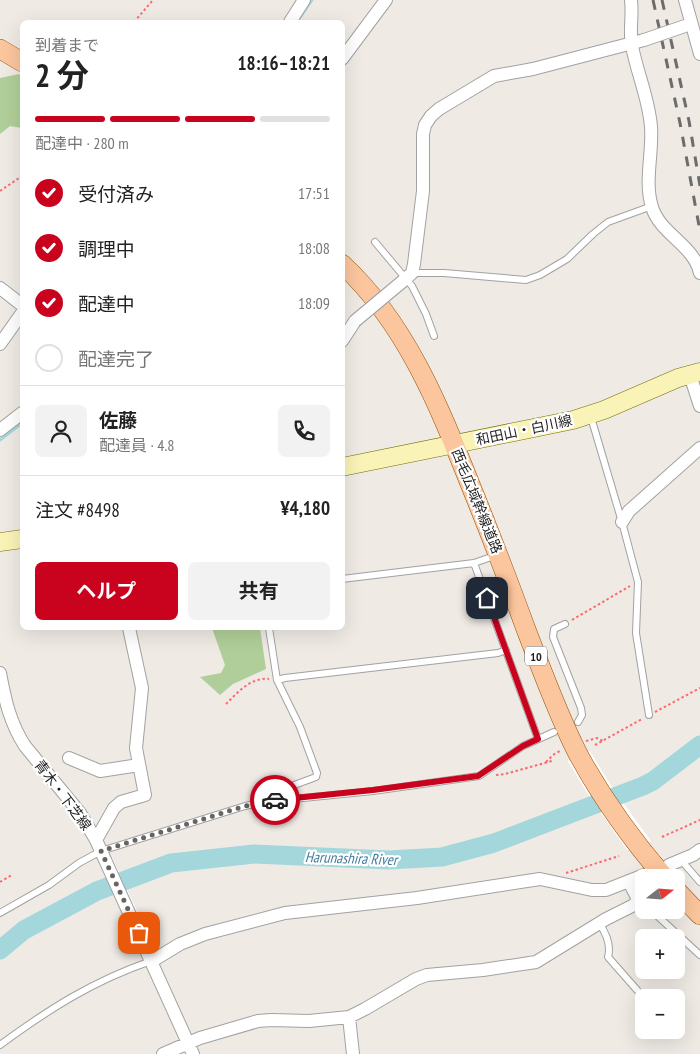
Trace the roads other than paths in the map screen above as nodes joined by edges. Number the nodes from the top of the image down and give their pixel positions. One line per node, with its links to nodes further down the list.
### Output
1 (304, 0): 5 (street)
2 (386, 0): 10 (street)
3 (631, 0): 7 (street)
4 (686, 0): 6 (street)
5 (291, 20)
6 (692, 23): 7 (street, bridge); 9 (street)
7 (638, 42): 12 (street); 16 (street)
8 (0, 49): 11 (main road)
9 (700, 54)
10 (345, 55)
11 (20, 61)
12 (652, 206): 15 (street); 16 (lane)
13 (375, 242): 16 (lane)
14 (345, 267): 28 (main road, 西毛広域幹線道路 / 10)
15 (700, 273)
16 (407, 277): 20 (lane); 21 (street, bridge)
17 (0, 288): 18 (street)
18 (20, 303)
19 (20, 316): 22 (street)
20 (434, 336)
21 (345, 337)
22 (0, 344)
23 (695, 374): 24 (street); 26 (street, 和田山・白川線)
24 (700, 406)
25 (20, 415): 27 (street)
26 (588, 415): 28 (street, 和田山・白川線); 31 (lane)
27 (0, 430)
28 (454, 444): 30 (street, 和田山・白川線); 34 (main road, 西毛広域幹線道路 / 10)
29 (700, 448): 31 (street)
30 (345, 466)
31 (622, 522): 43 (lane)
32 (20, 539): 33 (street)
33 (0, 542)
34 (498, 554): 35 (lane); 52 (main road, 西毛広域幹線道路 / 10)
35 (474, 563): 36 (lane); 40 (lane)
36 (345, 579)
37 (565, 624): 44 (lane)
38 (129, 630): 48 (street)
39 (269, 630): 42 (lane)
40 (506, 650): 42 (lane); 46 (lane)
41 (0, 673): 50 (street, 青木・下芝線)
42 (278, 680): 49 (lane)
43 (649, 715)
44 (578, 722)
45 (554, 732): 46 (lane)
46 (538, 739): 49 (lane)
47 (69, 758): 48 (street)
48 (139, 765): 50 (street)
49 (266, 802): 50 (lane)
50 (101, 850): 61 (lane); 66 (street, 青木・下芝線)
51 (700, 850): 52 (street)
52 (672, 867): 55 (lane)
53 (635, 879): 54 (street)
54 (629, 882): 56 (street); 66 (street)
55 (700, 882)
56 (635, 892)
57 (685, 897): 60 (main road)
58 (685, 898): 62 (main road)
59 (635, 904): 64 (street)
60 (700, 910)
61 (0, 913)
62 (700, 915)
63 (661, 919): 65 (lane)
64 (599, 923): 67 (lane); 68 (street)
65 (700, 955)
66 (150, 956): 69 (lane); 70 (street, 青木・下芝線)
67 (636, 989)
68 (349, 1016): 70 (street); 72 (street)
69 (0, 1045)
70 (191, 1048): 71 (street)
71 (163, 1054)
72 (353, 1054)

